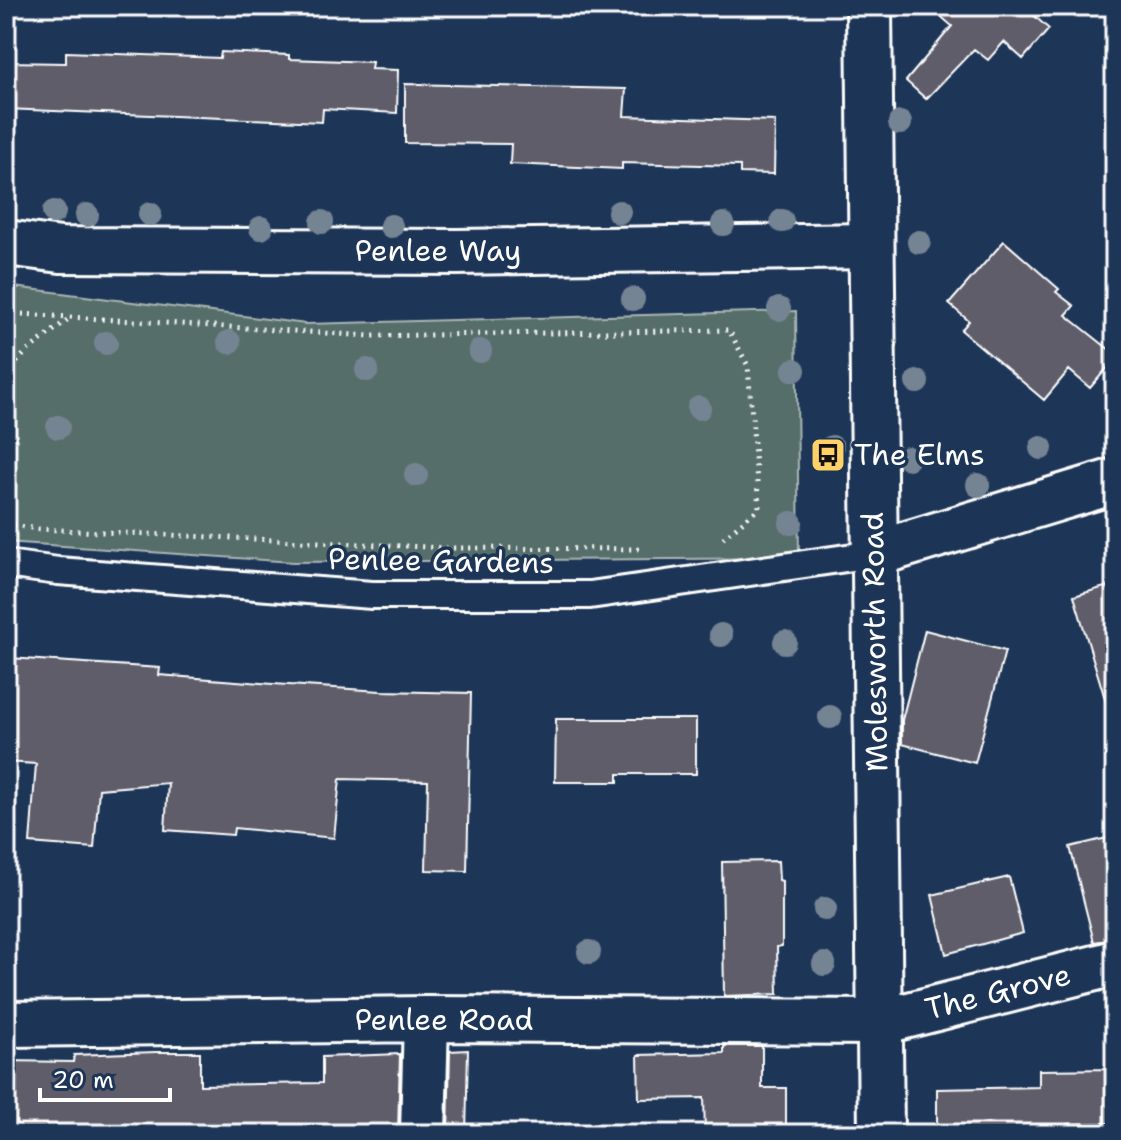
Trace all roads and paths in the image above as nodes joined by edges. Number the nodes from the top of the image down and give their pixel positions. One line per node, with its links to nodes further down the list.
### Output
1 (869, 6): 3 (street, Molesworth Road)
2 (6, 243): 3 (street, Penlee Way)
3 (871, 246): 11 (street, Molesworth Road)
4 (6, 313): 5 (path)
5 (71, 317): 6 (path); 10 (path)
6 (6, 374)
7 (1115, 481): 11 (street)
8 (6, 524): 9 (path)
9 (649, 549)
10 (710, 549)
11 (874, 554): 12 (lane, Penlee Gardens); 15 (street, Molesworth Road)
12 (6, 564)
13 (1115, 963): 15 (street, The Grove)
14 (426, 1019): 15 (street, Penlee Road); 16 (street, Penlee Road); 17 (street)
15 (881, 1022): 18 (street, Molesworth Road)
16 (6, 1024)
17 (423, 1134)
18 (881, 1134)

